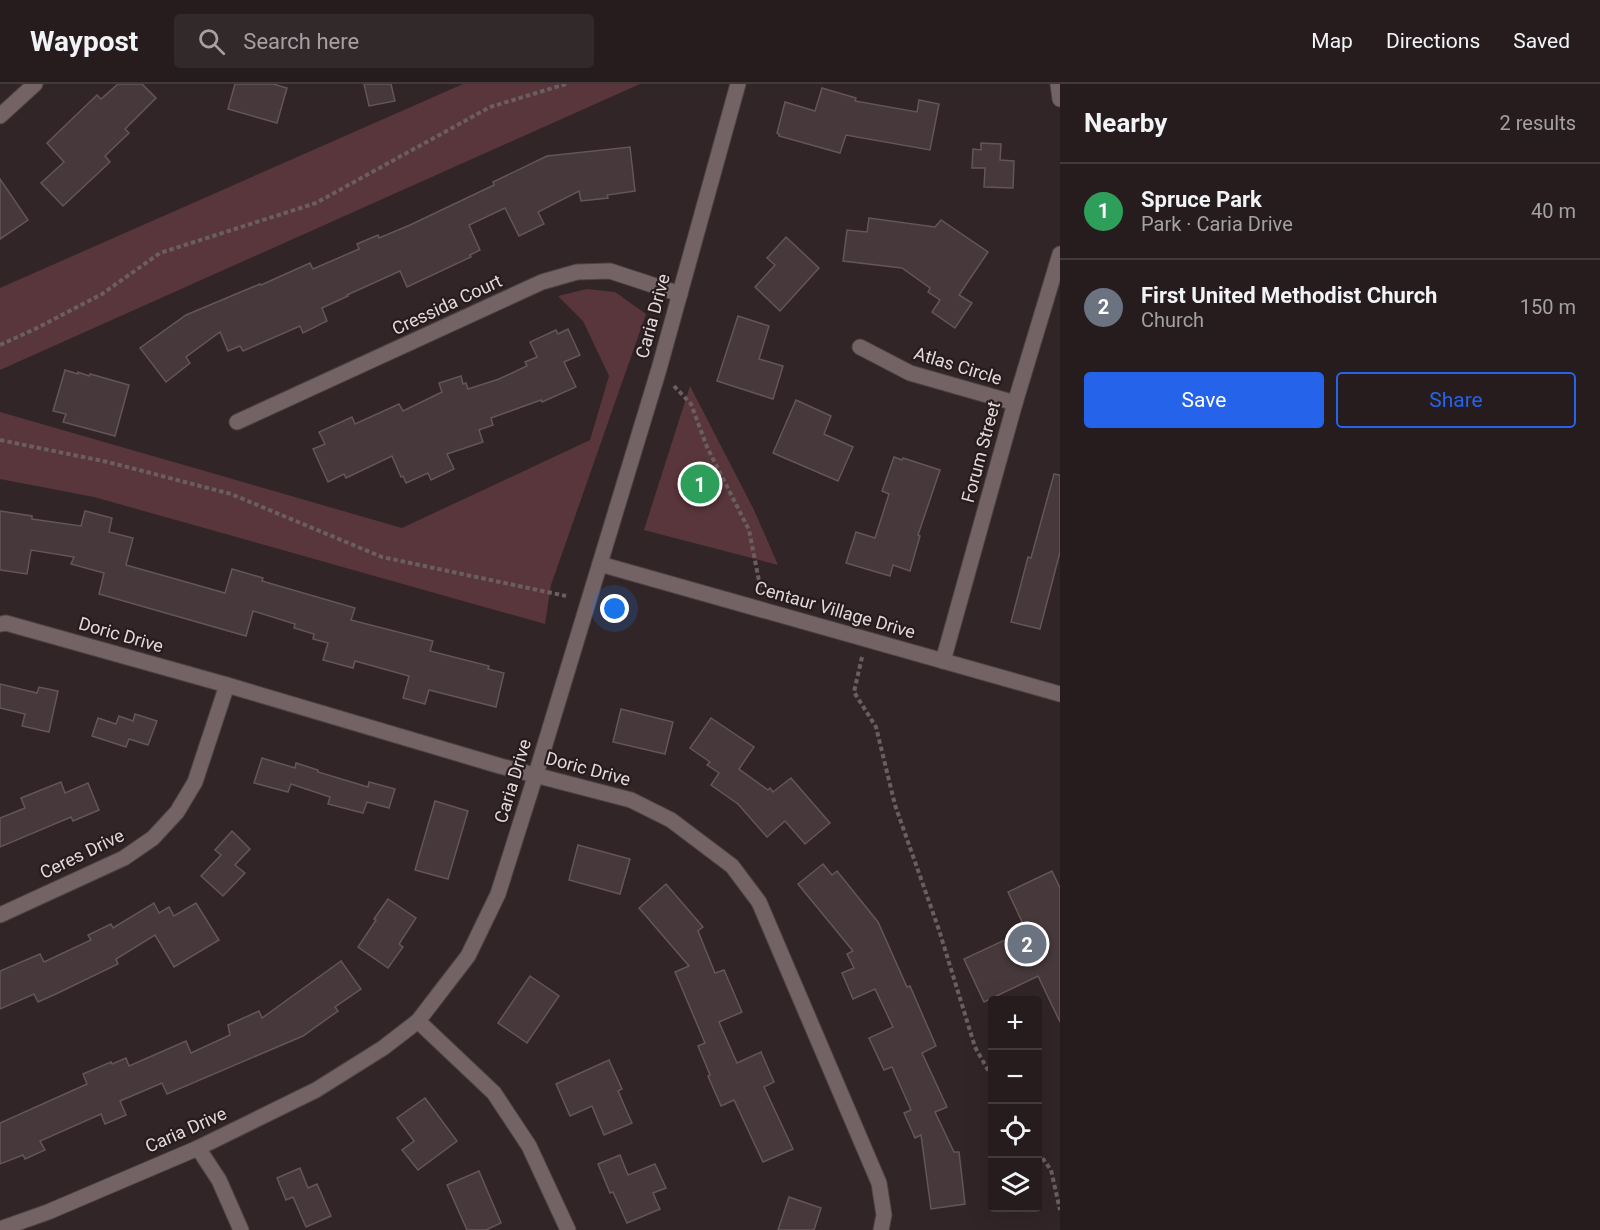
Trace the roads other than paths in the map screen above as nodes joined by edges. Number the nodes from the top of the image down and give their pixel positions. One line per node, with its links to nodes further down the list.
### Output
1 (35, 84): 5 (street)
2 (738, 84): 7 (street, Caria Drive)
3 (1058, 84): 4 (street)
4 (1060, 99)
5 (2, 109)
6 (1060, 254): 9 (street, Forum Street)
7 (680, 294): 10 (street, Cressida Court); 11 (street, Caria Drive)
8 (860, 347): 9 (street, Atlas Circle)
9 (1015, 403): 13 (street, Forum Street)
10 (237, 422)
11 (600, 564): 13 (street, Centaur Village Drive); 16 (street, Caria Drive)
12 (0, 624): 14 (street, Doric Drive)
13 (943, 661): 15 (street, Centaur Village Drive)
14 (227, 685): 16 (street, Doric Drive); 17 (street, Ceres Drive)
15 (1060, 694)
16 (536, 774): 18 (street, Caria Drive); 23 (street, Doric Drive)
17 (0, 915)
18 (418, 1021): 19 (street, Caria Drive); 22 (street)
19 (198, 1148): 20 (street, Caria Drive); 21 (street)
20 (0, 1229)
21 (241, 1230)
22 (568, 1230)
23 (881, 1230)

